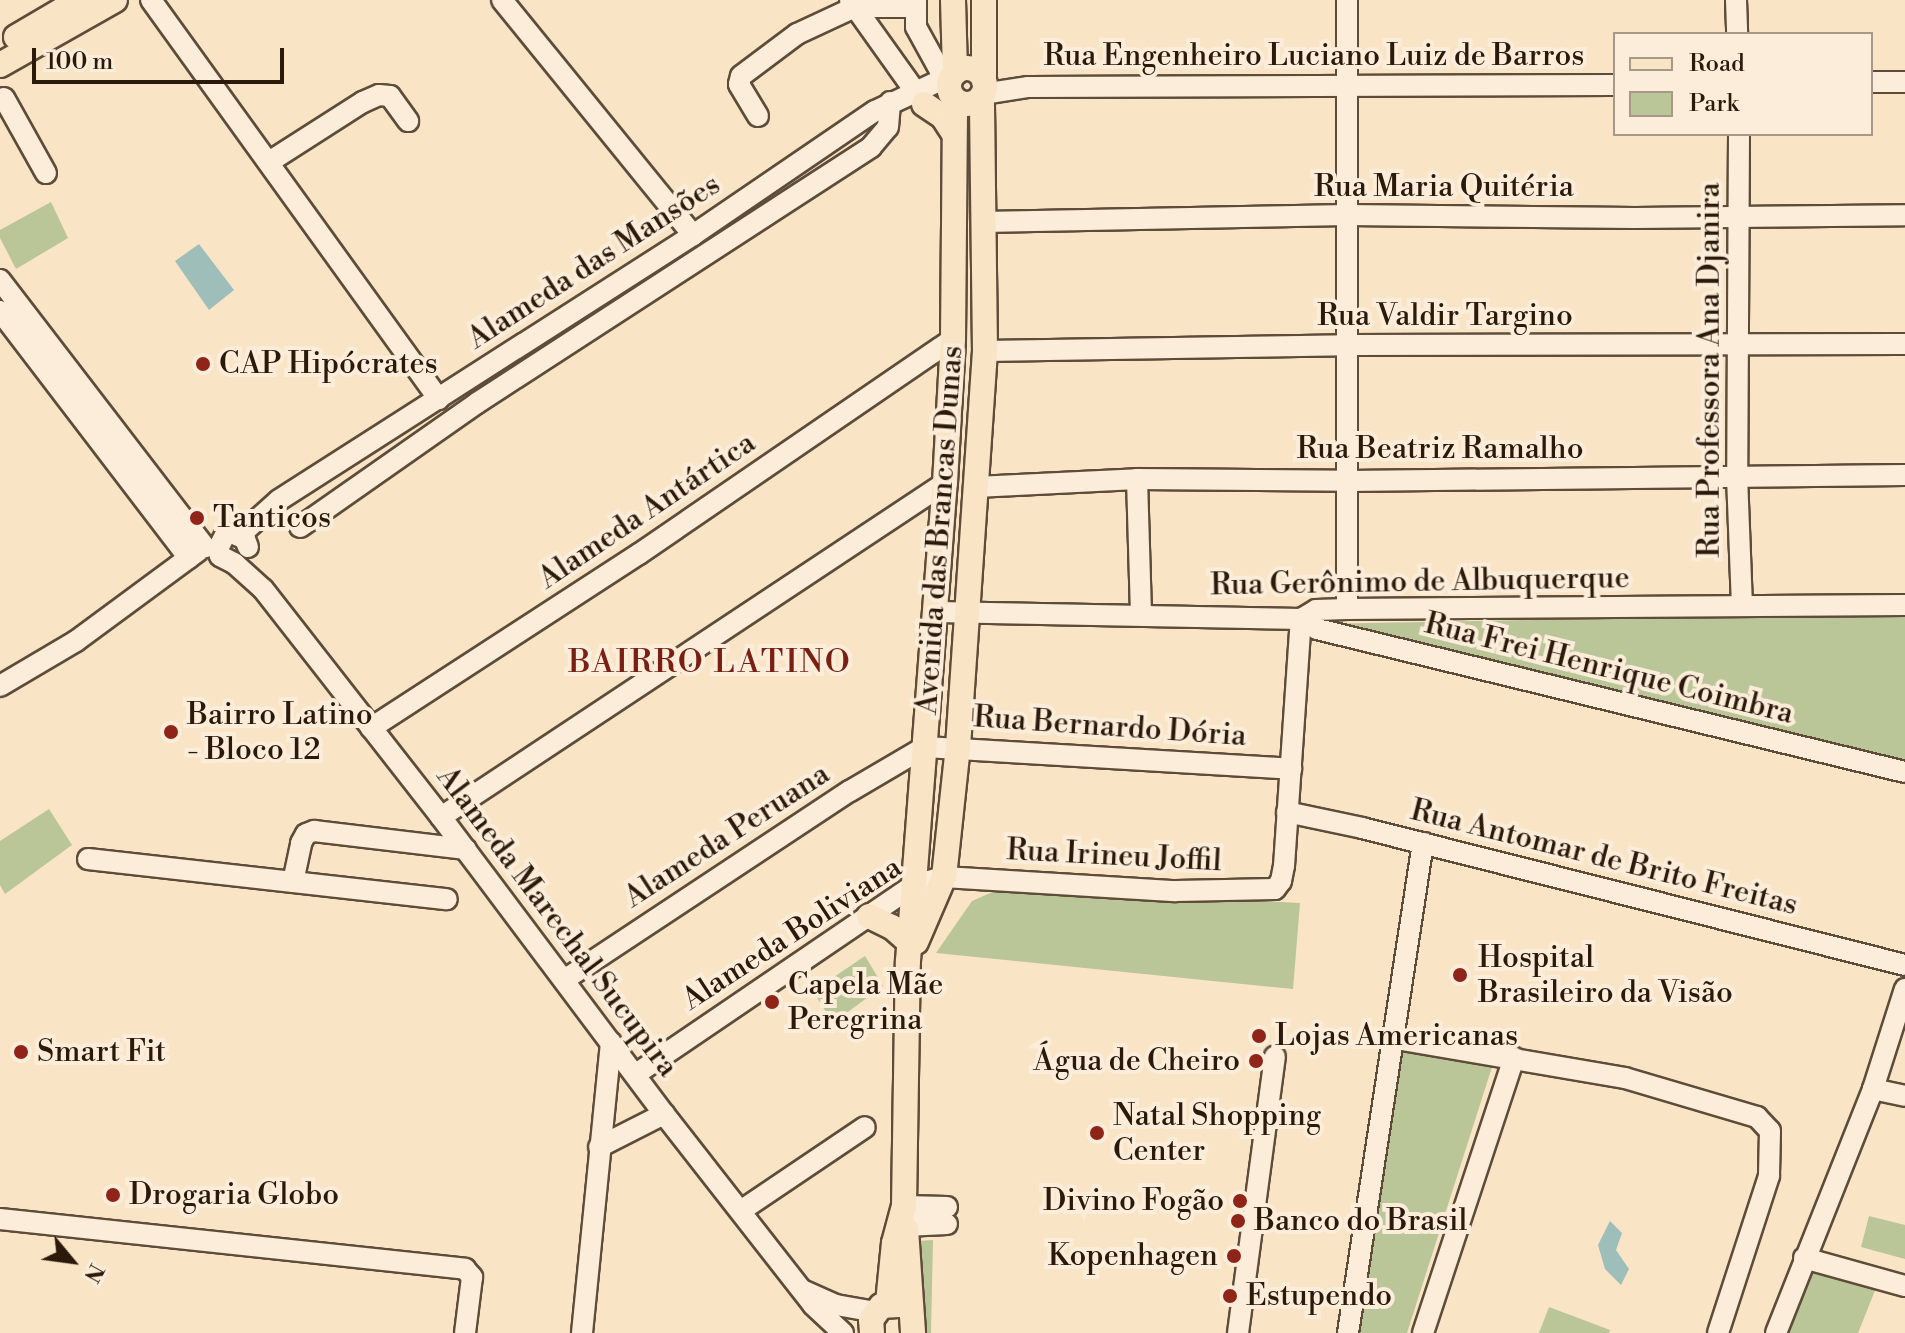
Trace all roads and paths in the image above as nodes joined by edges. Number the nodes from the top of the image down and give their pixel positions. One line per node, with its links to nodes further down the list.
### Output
1 (79, 0): 13 (main road)
2 (115, 0): 15 (main road)
3 (151, 0): 29 (street)
4 (502, 0): 35 (street)
5 (953, 0): 18 (main road, Avenida das Brancas Dunas)
6 (984, 0): 21 (main road, Avenida das Brancas Dunas)
7 (1347, 0): 20 (street)
8 (1736, 0): 11 (street)
9 (852, 3): 10 (street); 14 (street); 25 (street)
10 (916, 4): 12 (street)
11 (1737, 32)
12 (925, 44): 14 (street); 18 (street)
13 (0, 46)
14 (896, 62): 23 (street)
15 (0, 65)
16 (1873, 82): 17 (street)
17 (1905, 82)
18 (952, 85): 21 (main road); 23 (street, Alameda das Mansões); 27 (main road, Avenida das Brancas Dunas)
19 (1613, 85): 20 (street, Rua Engenheiro Luciano Luiz de Barros)
20 (1348, 86): 21 (street, Rua Engenheiro Luciano Luiz de Barros); 31 (street)
21 (984, 88): 34 (main road, Avenida das Brancas Dunas)
22 (4, 98): 30 (street)
23 (919, 98): 24 (street, Alameda das Mansões); 27 (main road)
24 (886, 108): 35 (street, Alameda das Mansões); 50 (street)
25 (758, 116)
26 (408, 121): 29 (street)
27 (954, 134): 38 (main road, Avenida das Brancas Dunas)
28 (1739, 136): 33 (street, Rua Professora Ana Djanira)
29 (269, 162): 43 (street)
30 (46, 173)
31 (1347, 215): 33 (street, Rua Maria Quitéria); 34 (street, Rua Maria Quitéria); 40 (street)
32 (1905, 215): 33 (street, Rua Maria Quitéria)
33 (1740, 217): 41 (street, Rua Professora Ana Djanira)
34 (983, 222): 42 (main road, Avenida das Brancas Dunas)
35 (693, 235): 43 (street, Alameda das Mansões)
36 (0, 280): 51 (street)
37 (0, 311): 51 (street)
38 (953, 339): 48 (main road, Avenida das Brancas Dunas); 60 (street, Alameda Antártica)
39 (1905, 344): 41 (street, Rua Valdir Targino)
40 (1347, 345): 41 (street, Rua Valdir Targino); 42 (street, Rua Valdir Targino); 47 (street)
41 (1736, 346): 45 (street, Rua Professora Ana Djanira)
42 (985, 351): 49 (main road, Avenida das Brancas Dunas)
43 (439, 399): 51 (street, Alameda das Mansões)
44 (1905, 475): 45 (street, Rua Beatriz Ramalho)
45 (1737, 476): 47 (street, Rua Beatriz Ramalho); 53 (street, Rua Professora Ana Djanira)
46 (1137, 479): 47 (street, Rua Beatriz Ramalho); 49 (street, Rua Beatriz Ramalho); 57 (street)
47 (1348, 481): 54 (street)
48 (945, 483): 55 (main road, Avenida das Brancas Dunas); 66 (street)
49 (976, 487): 56 (main road, Avenida das Brancas Dunas)
50 (300, 527)
51 (225, 550): 59 (street, Alameda das Mansões); 60 (street, Alameda Marechal Sucupira)
52 (1905, 605): 53 (street, Rua Gerônimo de Albuquerque)
53 (1742, 606): 54 (street, Rua Gerônimo de Albuquerque)
54 (1347, 609): 58 (street, Rua Gerônimo de Albuquerque)
55 (937, 612): 56 (street, Rua Gerônimo de Albuquerque); 61 (main road, Avenida das Brancas Dunas)
56 (967, 614): 57 (street, Rua Gerônimo de Albuquerque); 62 (main road, Avenida das Brancas Dunas)
57 (1141, 615): 58 (street, Rua Gerônimo de Albuquerque)
58 (1301, 619): 63 (street); 64 (street, Rua Frei Henrique Coimbra)
59 (0, 686)
60 (371, 728): 66 (street, Alameda Marechal Sucupira)
61 (925, 747): 62 (street, Rua Bernardo Dória); 72 (main road, Avenida das Brancas Dunas); 77 (street, Alameda Peruana)
62 (958, 747): 63 (street, Rua Bernardo Dória); 70 (main road, Avenida das Brancas Dunas)
63 (1291, 769): 65 (street)
64 (1905, 772)
65 (1287, 812): 67 (street, Rua Antomar de Brito Freitas); 70 (street, Rua Irineu Joffil)
66 (441, 817): 68 (street, Alameda Marechal Sucupira)
67 (1423, 843): 76 (street, Rua Antomar de Brito Freitas); 79 (street)
68 (466, 849): 71 (street); 77 (street, Alameda Marechal Sucupira)
69 (88, 859): 71 (street)
70 (944, 877): 72 (street, Alameda Boliviana); 75 (main road, Avenida das Brancas Dunas)
71 (293, 882): 73 (street)
72 (914, 885): 74 (street, Alameda Boliviana); 75 (main road, Avenida das Brancas Dunas)
73 (447, 899)
74 (869, 916): 75 (main road); 83 (street, Alameda Boliviana)
75 (908, 952): 91 (main road, Avenida das Brancas Dunas)
76 (1905, 965)
77 (564, 980): 80 (street, Alameda Marechal Sucupira)
78 (1905, 989): 84 (street)
79 (1391, 1038): 82 (street); 102 (street)
80 (611, 1042): 83 (street, Alameda Marechal Sucupira); 88 (street)
81 (1275, 1056): 101 (street)
82 (1514, 1058): 103 (street); 104 (street)
83 (636, 1074): 86 (street, Alameda Marechal Sucupira)
84 (1873, 1089): 85 (street); 93 (street)
85 (1905, 1096)
86 (664, 1114): 88 (street); 89 (street, Alameda Marechal Sucupira)
87 (865, 1127): 89 (street)
88 (599, 1147): 99 (street)
89 (742, 1210): 95 (street, Alameda Marechal Sucupira)
90 (947, 1215): 91 (street)
91 (904, 1216): 96 (main road, Avenida das Brancas Dunas); 97 (main road, Avenida das Brancas Dunas)
92 (0, 1219): 98 (street)
93 (1804, 1258): 94 (street); 105 (street)
94 (1905, 1286)
95 (804, 1291): 96 (street); 100 (street, Alameda Marechal Sucupira)
96 (878, 1316): 97 (main road)
97 (912, 1323)
98 (465, 1333)
99 (582, 1333)
100 (843, 1333)
101 (1238, 1333)
102 (1348, 1333)
103 (1423, 1333)
104 (1718, 1333)
105 (1776, 1333)

